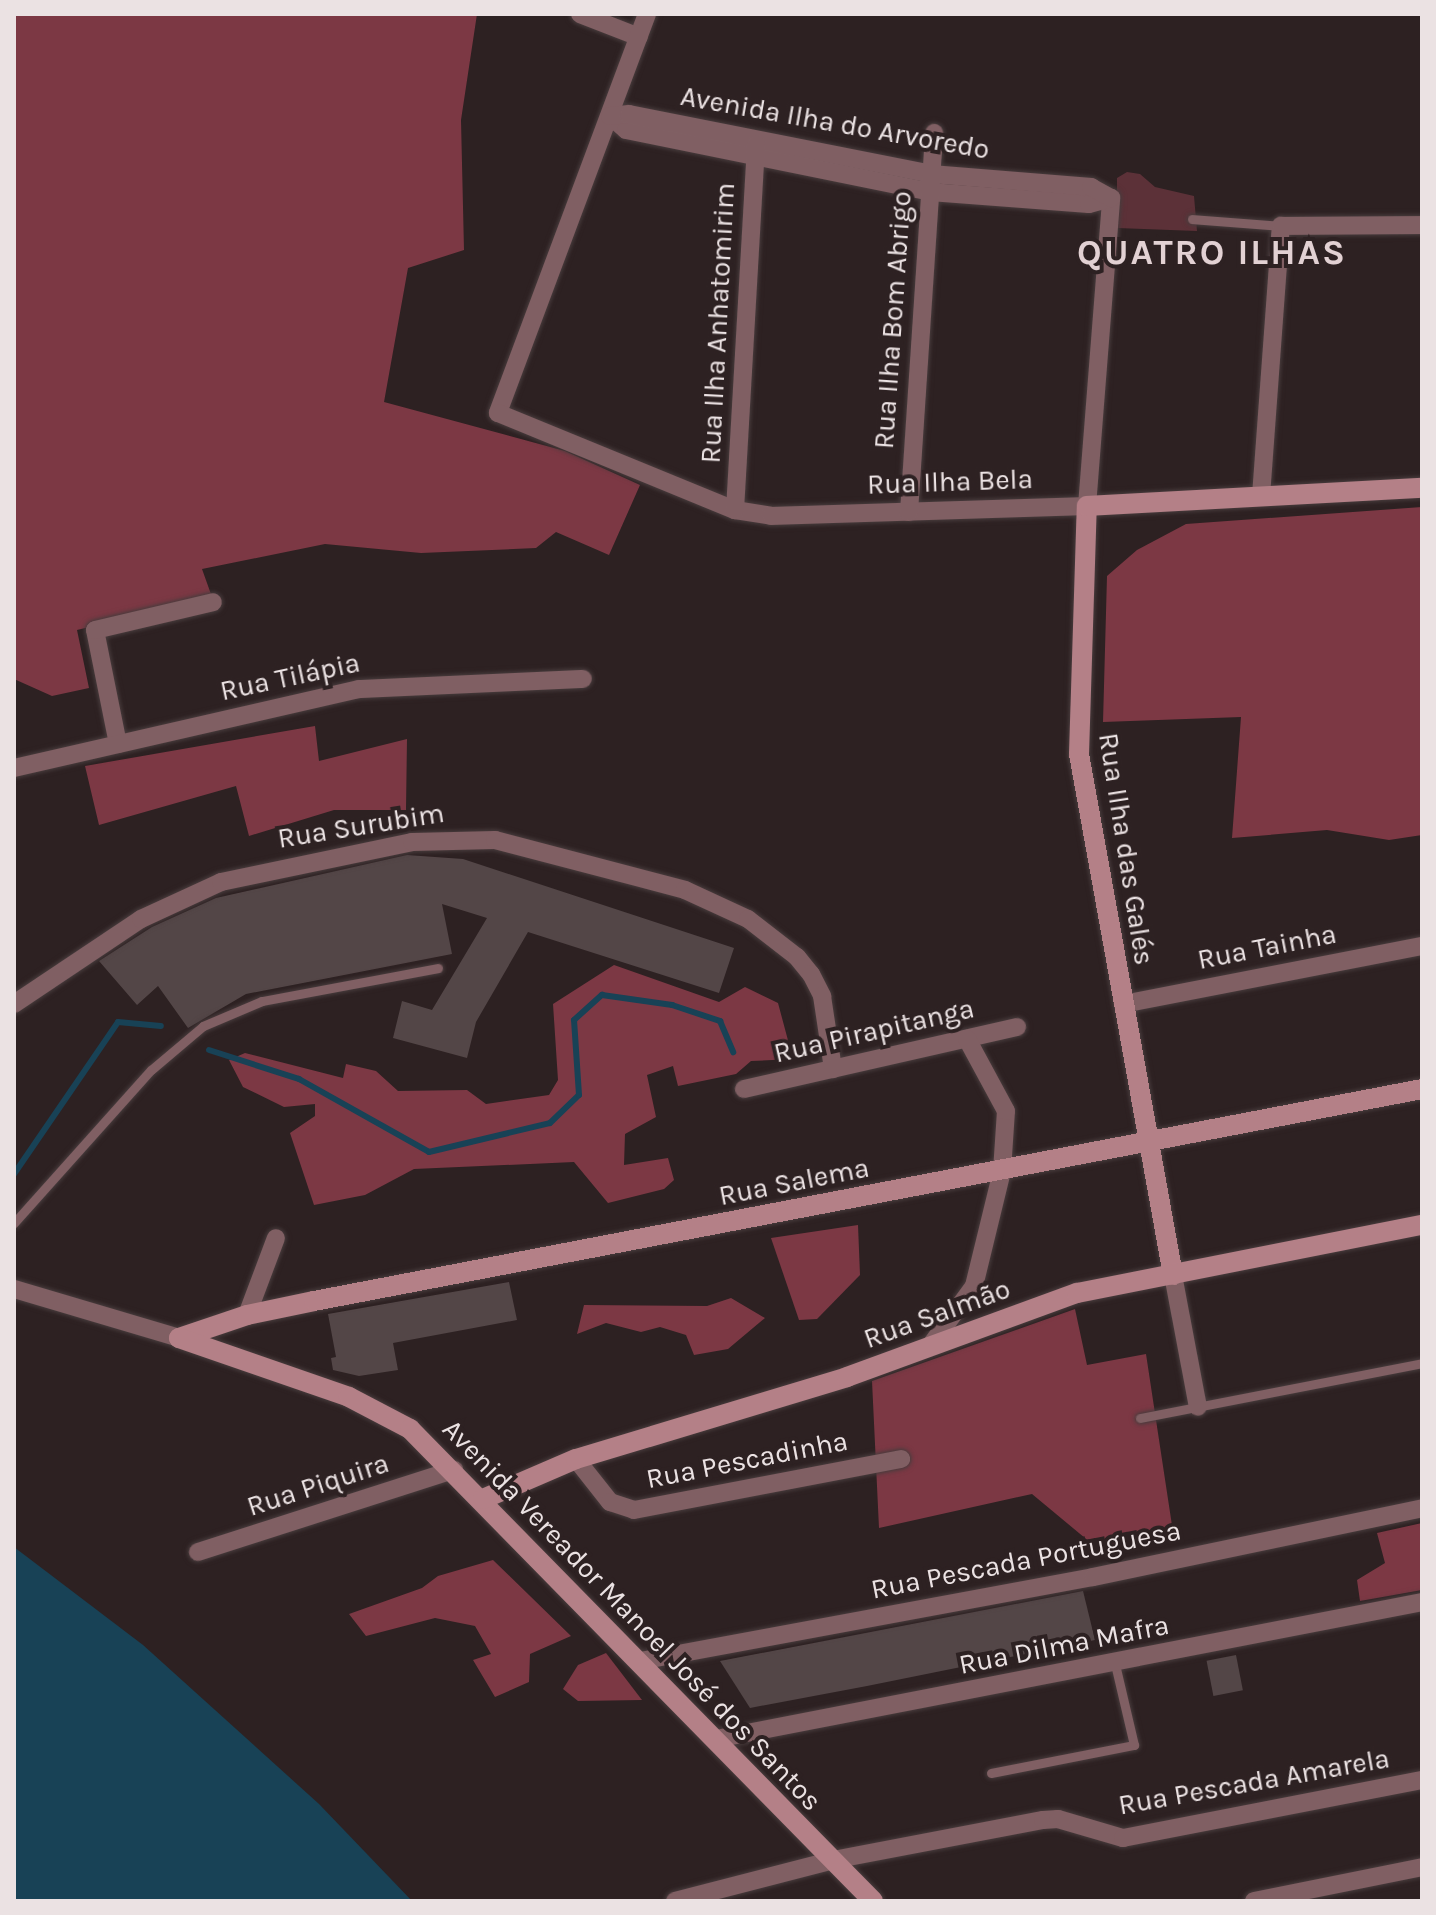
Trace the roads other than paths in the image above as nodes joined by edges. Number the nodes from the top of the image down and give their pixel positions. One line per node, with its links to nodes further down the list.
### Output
1 (580, 14): 3 (street)
2 (647, 14): 3 (street)
3 (639, 37): 4 (street)
4 (610, 116): 6 (street, Avenida Ilha do Arvoredo); 15 (street, Rua Ilha Bela)
5 (934, 133): 7 (street, Rua Ilha Bom Abrigo)
6 (756, 148): 7 (street, Avenida Ilha do Arvoredo); 15 (street, Rua Ilha Anhatomirim)
7 (930, 183): 8 (street, Avenida Ilha do Arvoredo); 16 (street, Rua Ilha Bom Abrigo)
8 (1111, 198): 14 (street, Rua Ilha das Galés)
9 (1192, 219): 11 (lane)
10 (1422, 225): 11 (street)
11 (1281, 226): 13 (street)
12 (1422, 488): 13 (main road, Rua Ilha Bela)
13 (1261, 496): 14 (main road, Rua Ilha Bela)
14 (1087, 506): 16 (street, Rua Ilha Bela); 24 (main road, Rua Ilha das Galés)
15 (735, 510): 16 (street, Rua Ilha Bela)
16 (909, 512)
17 (213, 602): 19 (street)
18 (583, 679): 19 (street, Rua Tilápia)
19 (118, 744): 20 (street, Rua Tilápia)
20 (14, 768)
21 (1422, 946): 24 (street, Rua Tainha)
22 (438, 968): 32 (lane)
23 (14, 1004): 27 (street, Rua Surubim)
24 (1123, 1004): 30 (main road, Rua Ilha das Galés)
25 (1017, 1027): 26 (street, Rua Pirapitanga)
26 (967, 1039): 27 (street, Rua Pirapitanga); 31 (street)
27 (833, 1069): 28 (street, Rua Pirapitanga)
28 (744, 1089)
29 (1422, 1089): 30 (main road, Rua Salema)
30 (1149, 1142): 31 (main road, Rua Salema); 35 (main road, Rua Ilha das Galés)
31 (1002, 1171): 37 (main road, Rua Salema); 39 (street)
32 (14, 1223)
33 (1422, 1225): 35 (main road, Rua Salmão)
34 (276, 1238): 37 (street)
35 (1173, 1275): 39 (main road, Rua Salmão); 41 (street, Rua Ilha das Galés)
36 (14, 1289): 38 (street, Avenida Vereador Manoel José dos Santos)
37 (247, 1315): 38 (main road, Rua Salema)
38 (179, 1338): 45 (main road, Avenida Vereador Manoel José dos Santos)
39 (930, 1346): 43 (main road, Rua Salmão)
40 (1422, 1363): 41 (lane)
41 (1198, 1407): 42 (lane)
42 (1140, 1418)
43 (576, 1459): 44 (street, Rua Pescadinha); 46 (main road, Rua Salmão)
44 (901, 1459)
45 (454, 1470): 46 (main road, Avenida Vereador Manoel José dos Santos); 48 (street, Rua Piquira)
46 (483, 1499): 50 (main road, Avenida Vereador Manoel José dos Santos)
47 (1422, 1508): 50 (street, Rua Pescada Portuguesa)
48 (198, 1552)
49 (1422, 1602): 51 (street, Rua Dilma Mafra)
50 (640, 1661): 52 (main road, Avenida Vereador Manoel José dos Santos)
51 (1115, 1664): 52 (street, Rua Dilma Mafra); 53 (lane)
52 (716, 1739): 55 (main road, Avenida Vereador Manoel José dos Santos)
53 (991, 1773)
54 (1422, 1780): 55 (street, Rua Pescada Amarela)
55 (833, 1860): 57 (street, Rua Pescada Amarela); 58 (main road, Avenida Vereador Manoel José dos Santos)
56 (1422, 1867): 59 (street)
57 (675, 1901)
58 (873, 1901)
59 (1254, 1901)

